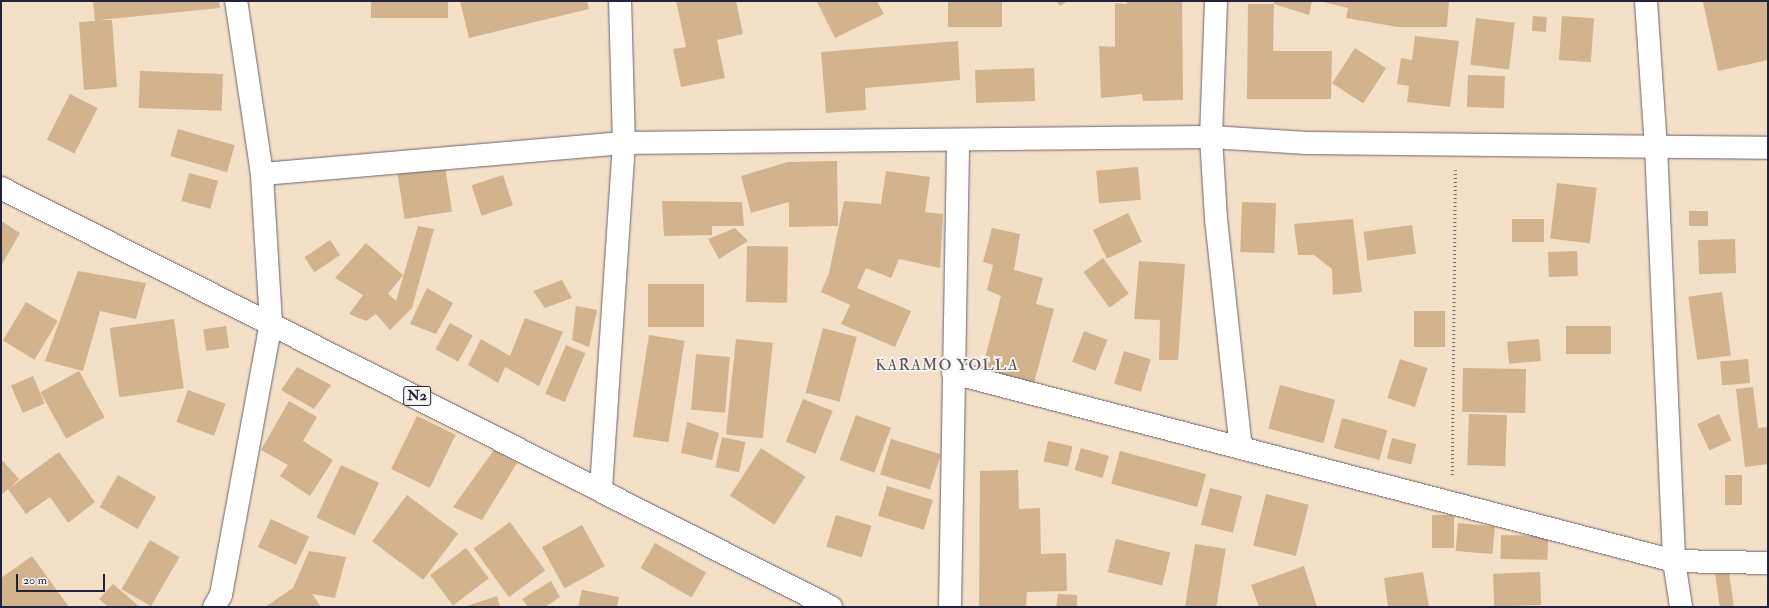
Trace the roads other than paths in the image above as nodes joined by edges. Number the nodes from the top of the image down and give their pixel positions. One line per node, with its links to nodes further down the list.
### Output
1 (236, 1): 10 (main road)
2 (620, 1): 7 (main road)
3 (1216, 1): 5 (main road)
4 (1646, 1): 8 (main road)
5 (1211, 137): 6 (main road); 8 (main road); 14 (main road)
6 (958, 140): 7 (main road); 13 (main road)
7 (624, 144): 10 (main road); 15 (main road)
8 (1656, 146): 9 (main road); 16 (main road)
9 (1768, 148)
10 (262, 174): 12 (main road)
11 (1, 188): 12 (main road, N2)
12 (271, 323): 15 (main road, N2); 18 (main road)
13 (954, 373): 14 (main road); 20 (main road)
14 (1241, 448): 16 (main road)
15 (601, 489): 19 (main road, N2)
16 (1674, 561): 17 (main road); 21 (main road)
17 (1768, 563)
18 (214, 607)
19 (831, 607)
20 (950, 607)
21 (1681, 607)

